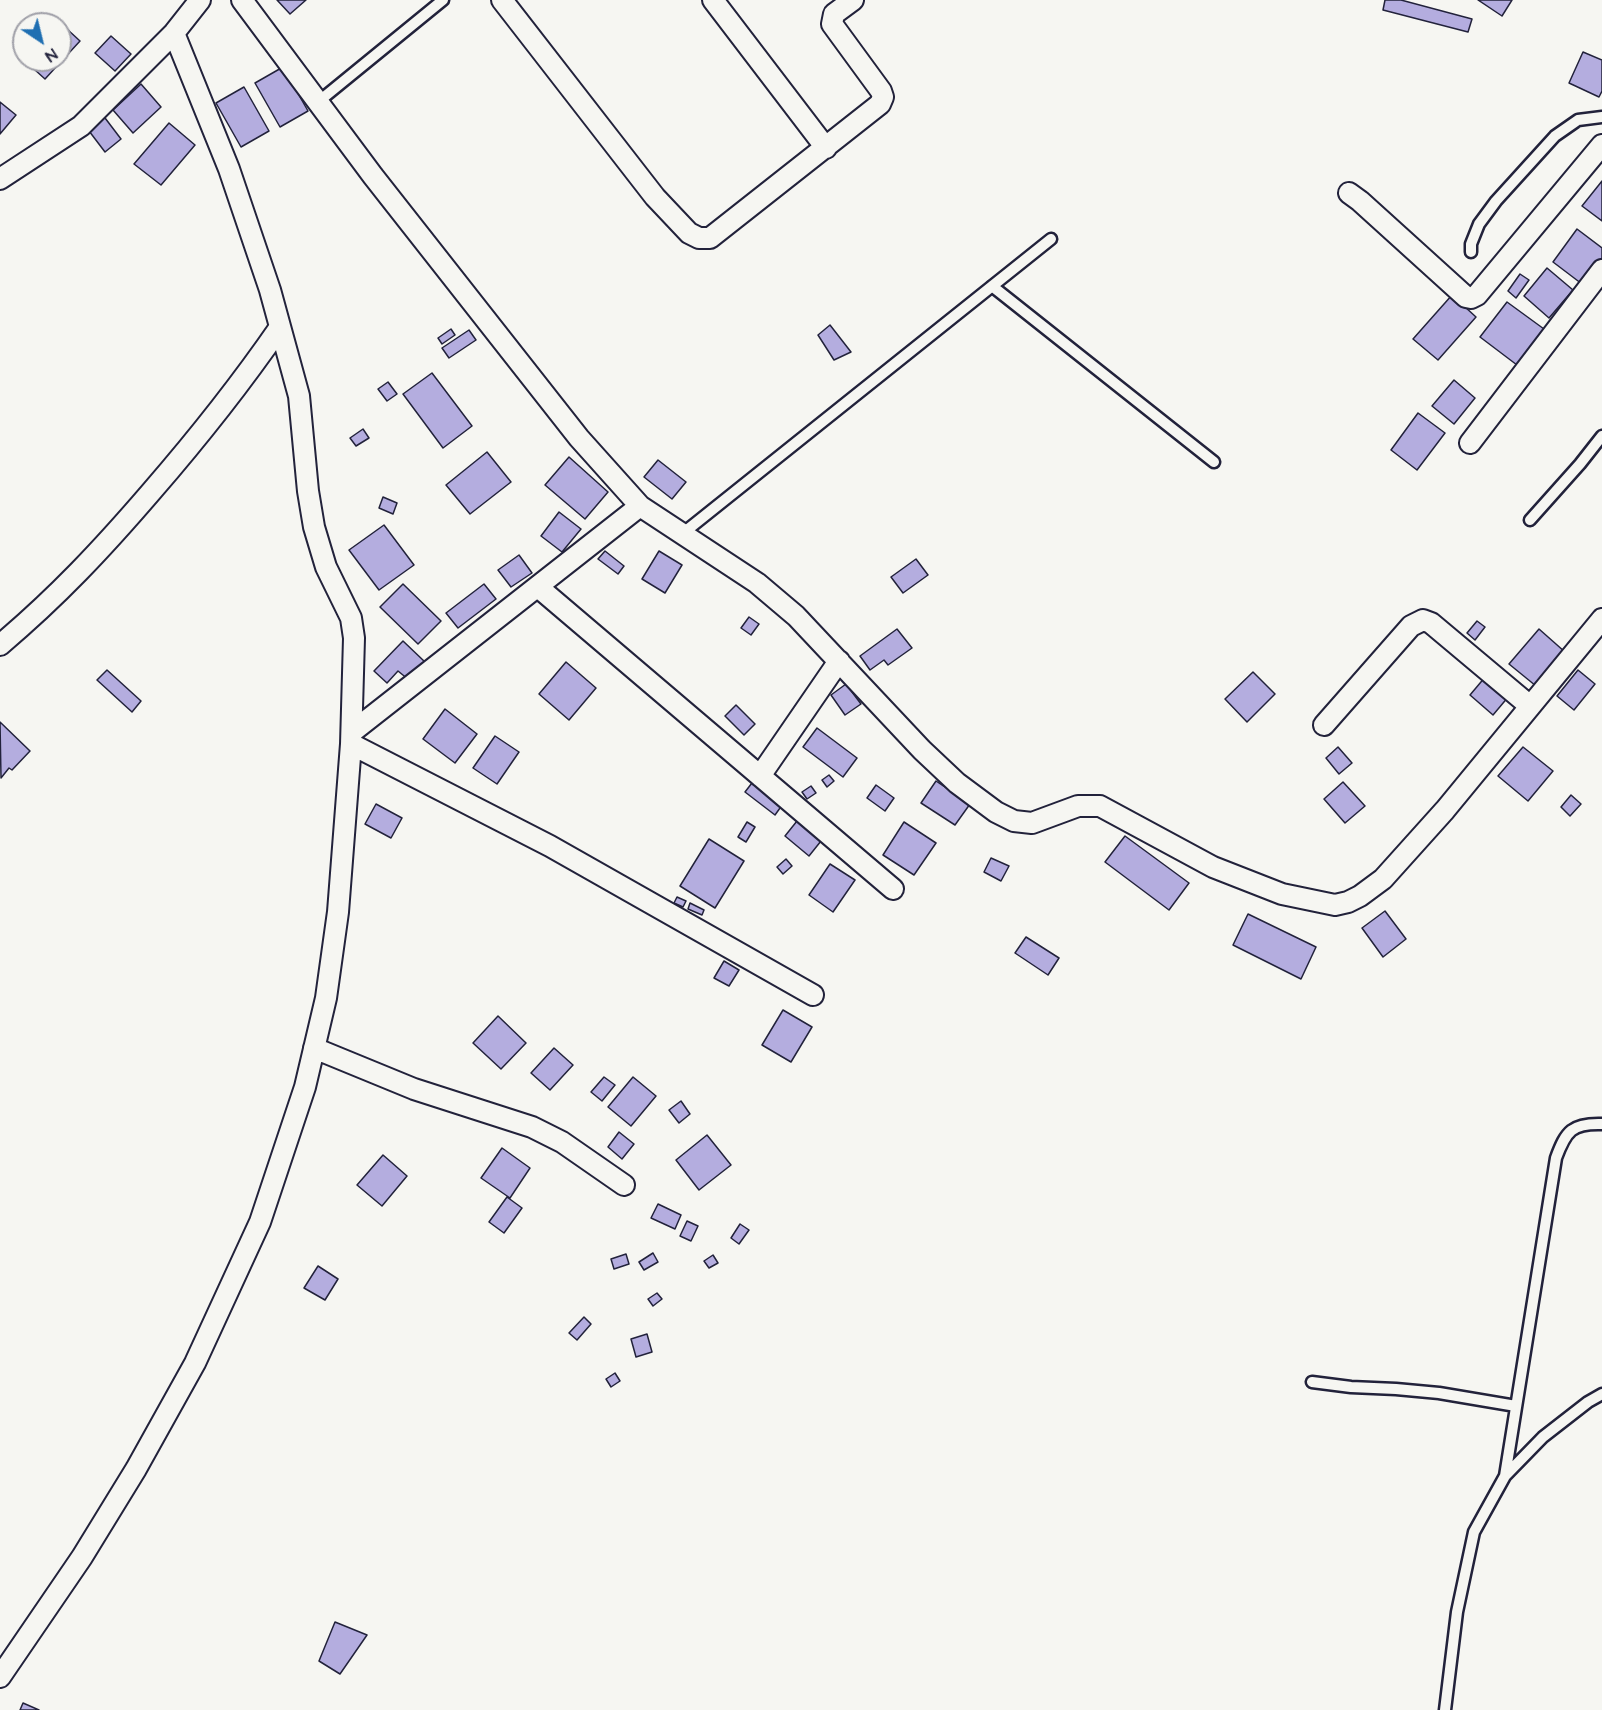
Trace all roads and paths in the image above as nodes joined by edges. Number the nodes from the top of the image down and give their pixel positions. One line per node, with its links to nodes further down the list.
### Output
1 (200, 0): 7 (street)
2 (243, 0): 8 (street)
3 (443, 0): 8 (lane)
4 (501, 0): 11 (street)
5 (712, 0): 11 (street)
6 (853, 0): 11 (street)
7 (174, 33): 12 (street); 18 (street)
8 (318, 102): 22 (street)
9 (1602, 117): 15 (lane)
10 (1602, 145): 13 (street)
11 (826, 148)
12 (1, 177)
13 (1349, 193)
14 (1051, 239): 17 (lane)
15 (1471, 252)
16 (1602, 270): 20 (street)
17 (992, 286): 21 (lane); 24 (lane)
18 (280, 327): 27 (street); 31 (street)
19 (1602, 436): 23 (lane)
20 (1470, 443)
21 (1214, 462)
22 (640, 506): 24 (street); 25 (street)
23 (1530, 520)
24 (682, 534): 28 (street)
25 (538, 587): 31 (street); 32 (street)
26 (1602, 619): 29 (street)
27 (0, 645)
28 (839, 661): 29 (street); 32 (street)
29 (1530, 706): 30 (street)
30 (1324, 724)
31 (351, 738): 34 (street); 35 (street)
32 (760, 776): 33 (street)
33 (893, 889)
34 (813, 995)
35 (314, 1048): 37 (street); 42 (street)
36 (1602, 1124): 40 (lane)
37 (624, 1185)
38 (1311, 1382): 40 (lane)
39 (1602, 1394): 41 (lane)
40 (1516, 1406): 41 (lane)
41 (1505, 1476): 43 (lane)
42 (0, 1677)
43 (1445, 1710)

